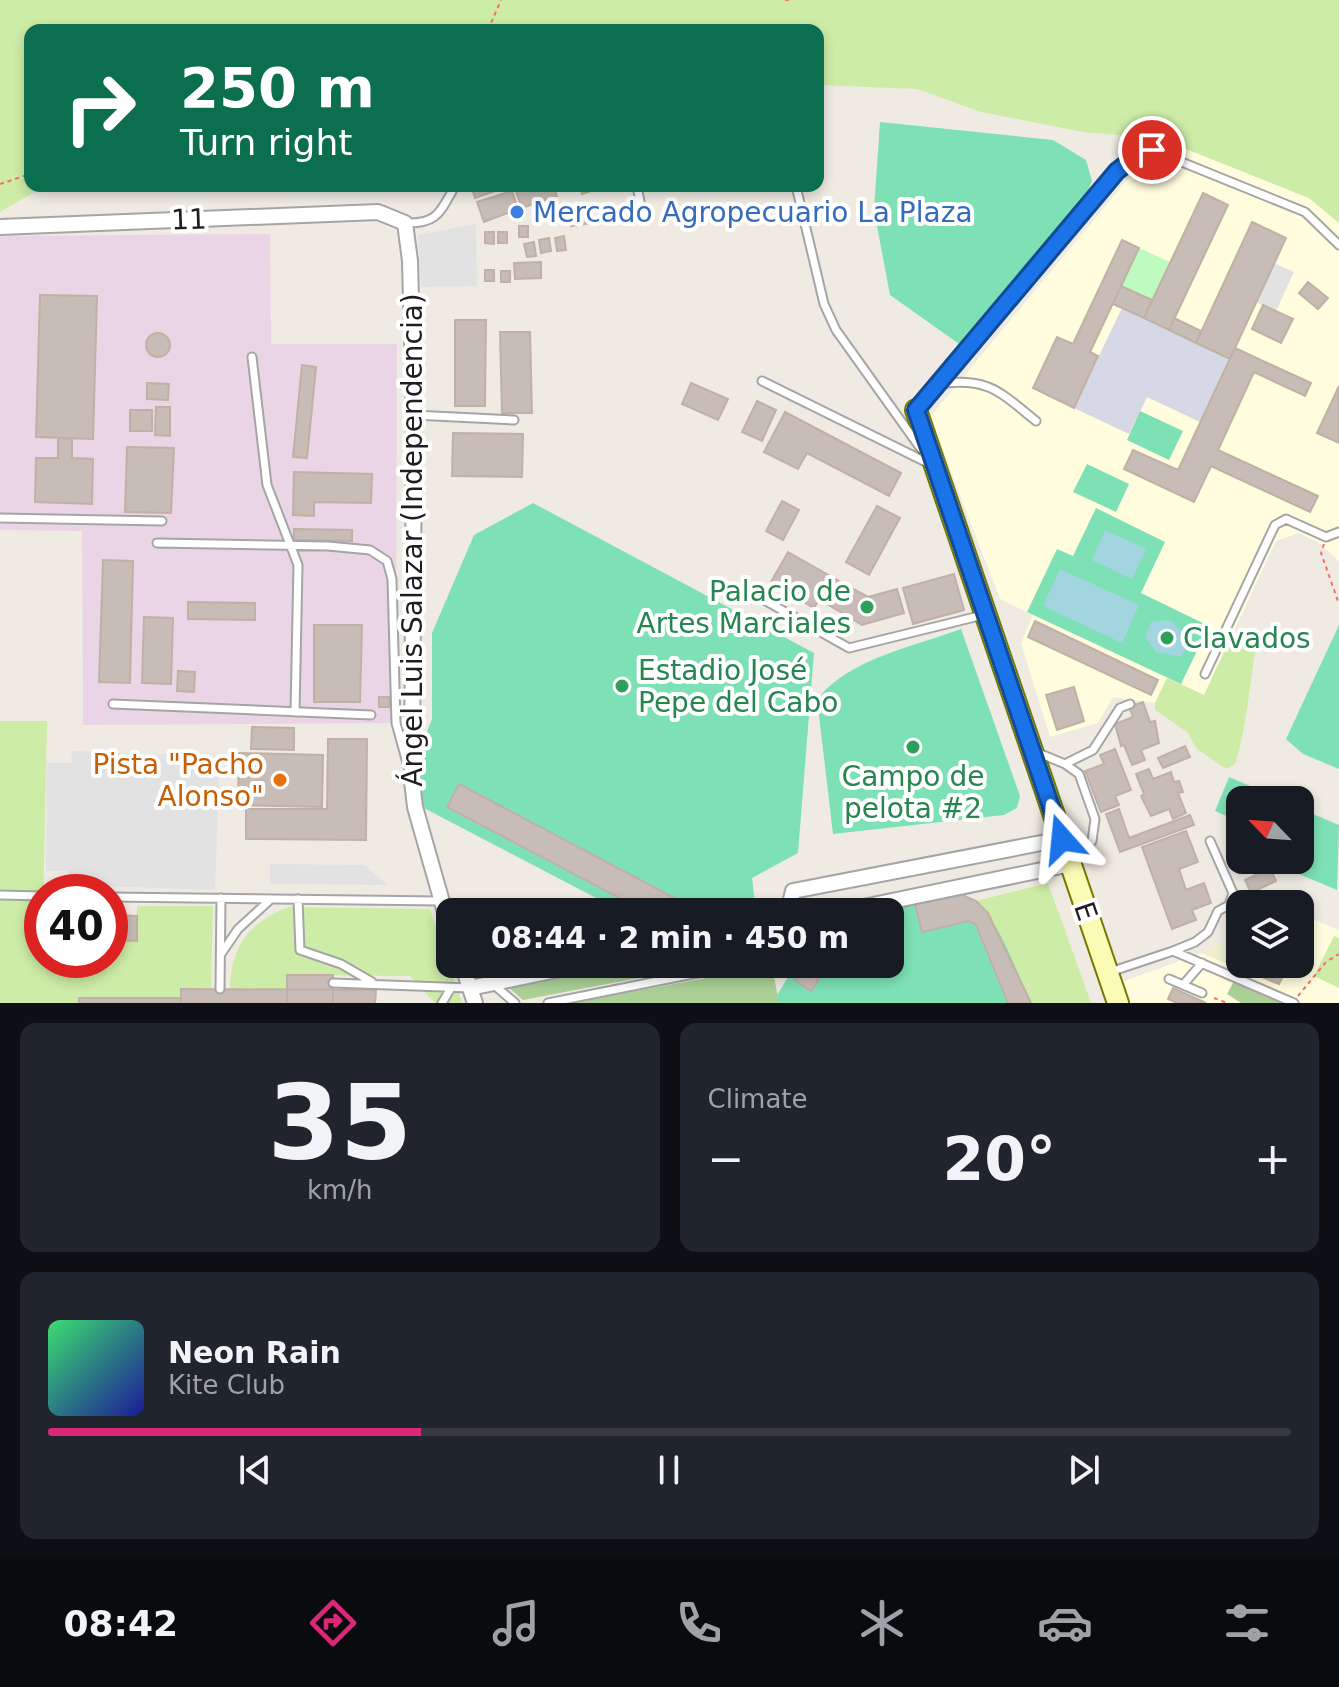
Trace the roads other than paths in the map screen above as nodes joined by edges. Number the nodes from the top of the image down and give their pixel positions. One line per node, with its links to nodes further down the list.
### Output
1 (451, 192): 5 (lane)
2 (638, 192): 4 (lane)
3 (797, 192): 15 (lane)
4 (643, 217)
5 (405, 223): 6 (street, 11); 12 (street, Ángel Luis Salazar (Independencia))
6 (0, 227)
7 (1339, 245): 10 (lane)
8 (252, 357): 20 (lane)
9 (762, 381): 15 (lane)
10 (937, 384): 11 (lane); 14 (lane)
11 (916, 410): 15 (street, E)
12 (414, 415): 13 (lane); 30 (street, Ángel Luis Salazar (Independencia))
13 (514, 420)
14 (1036, 421)
15 (935, 466): 22 (street, E)
16 (0, 518): 17 (lane)
17 (162, 521)
18 (1339, 532): 23 (lane)
19 (157, 543): 20 (lane)
20 (289, 547): 26 (lane); 30 (lane)
21 (752, 593): 22 (lane)
22 (985, 614): 28 (street, E)
23 (1205, 674)
24 (113, 704): 26 (lane)
25 (1130, 704): 29 (lane)
26 (295, 712): 27 (lane)
27 (371, 715)
28 (1033, 751): 29 (lane); 31 (street, E)
29 (1065, 764): 33 (lane)
30 (412, 781): 38 (street, Ángel Luis Salazar (Independencia))
31 (1062, 839): 33 (street, E); 39 (street)
32 (1210, 841): 44 (lane)
33 (1071, 864): 42 (street); 47 (street, E)
34 (0, 895): 35 (lane)
35 (24, 896)
36 (128, 897): 37 (lane)
37 (221, 898): 40 (lane); 45 (lane)
38 (439, 898)
39 (791, 898)
40 (271, 899): 41 (lane); 45 (lane)
41 (298, 899): 43 (lane); 52 (lane)
42 (904, 899)
43 (436, 901)
44 (1173, 951): 46 (lane); 47 (lane)
45 (220, 956): 56 (lane)
46 (1202, 963): 54 (lane); 63 (lane)
47 (1107, 972): 62 (street, E)
48 (521, 978): 53 (street)
49 (673, 978): 61 (lane)
50 (1169, 979): 54 (lane)
51 (333, 983): 52 (lane)
52 (375, 984): 55 (lane)
53 (493, 984): 58 (street); 60 (lane)
54 (1183, 985): 57 (lane)
55 (451, 988): 58 (lane); 59 (lane)
56 (220, 989)
57 (1202, 993)
58 (473, 996)
59 (442, 1003)
60 (515, 1003)
61 (548, 1003)
62 (1118, 1003)
63 (1294, 1003)

